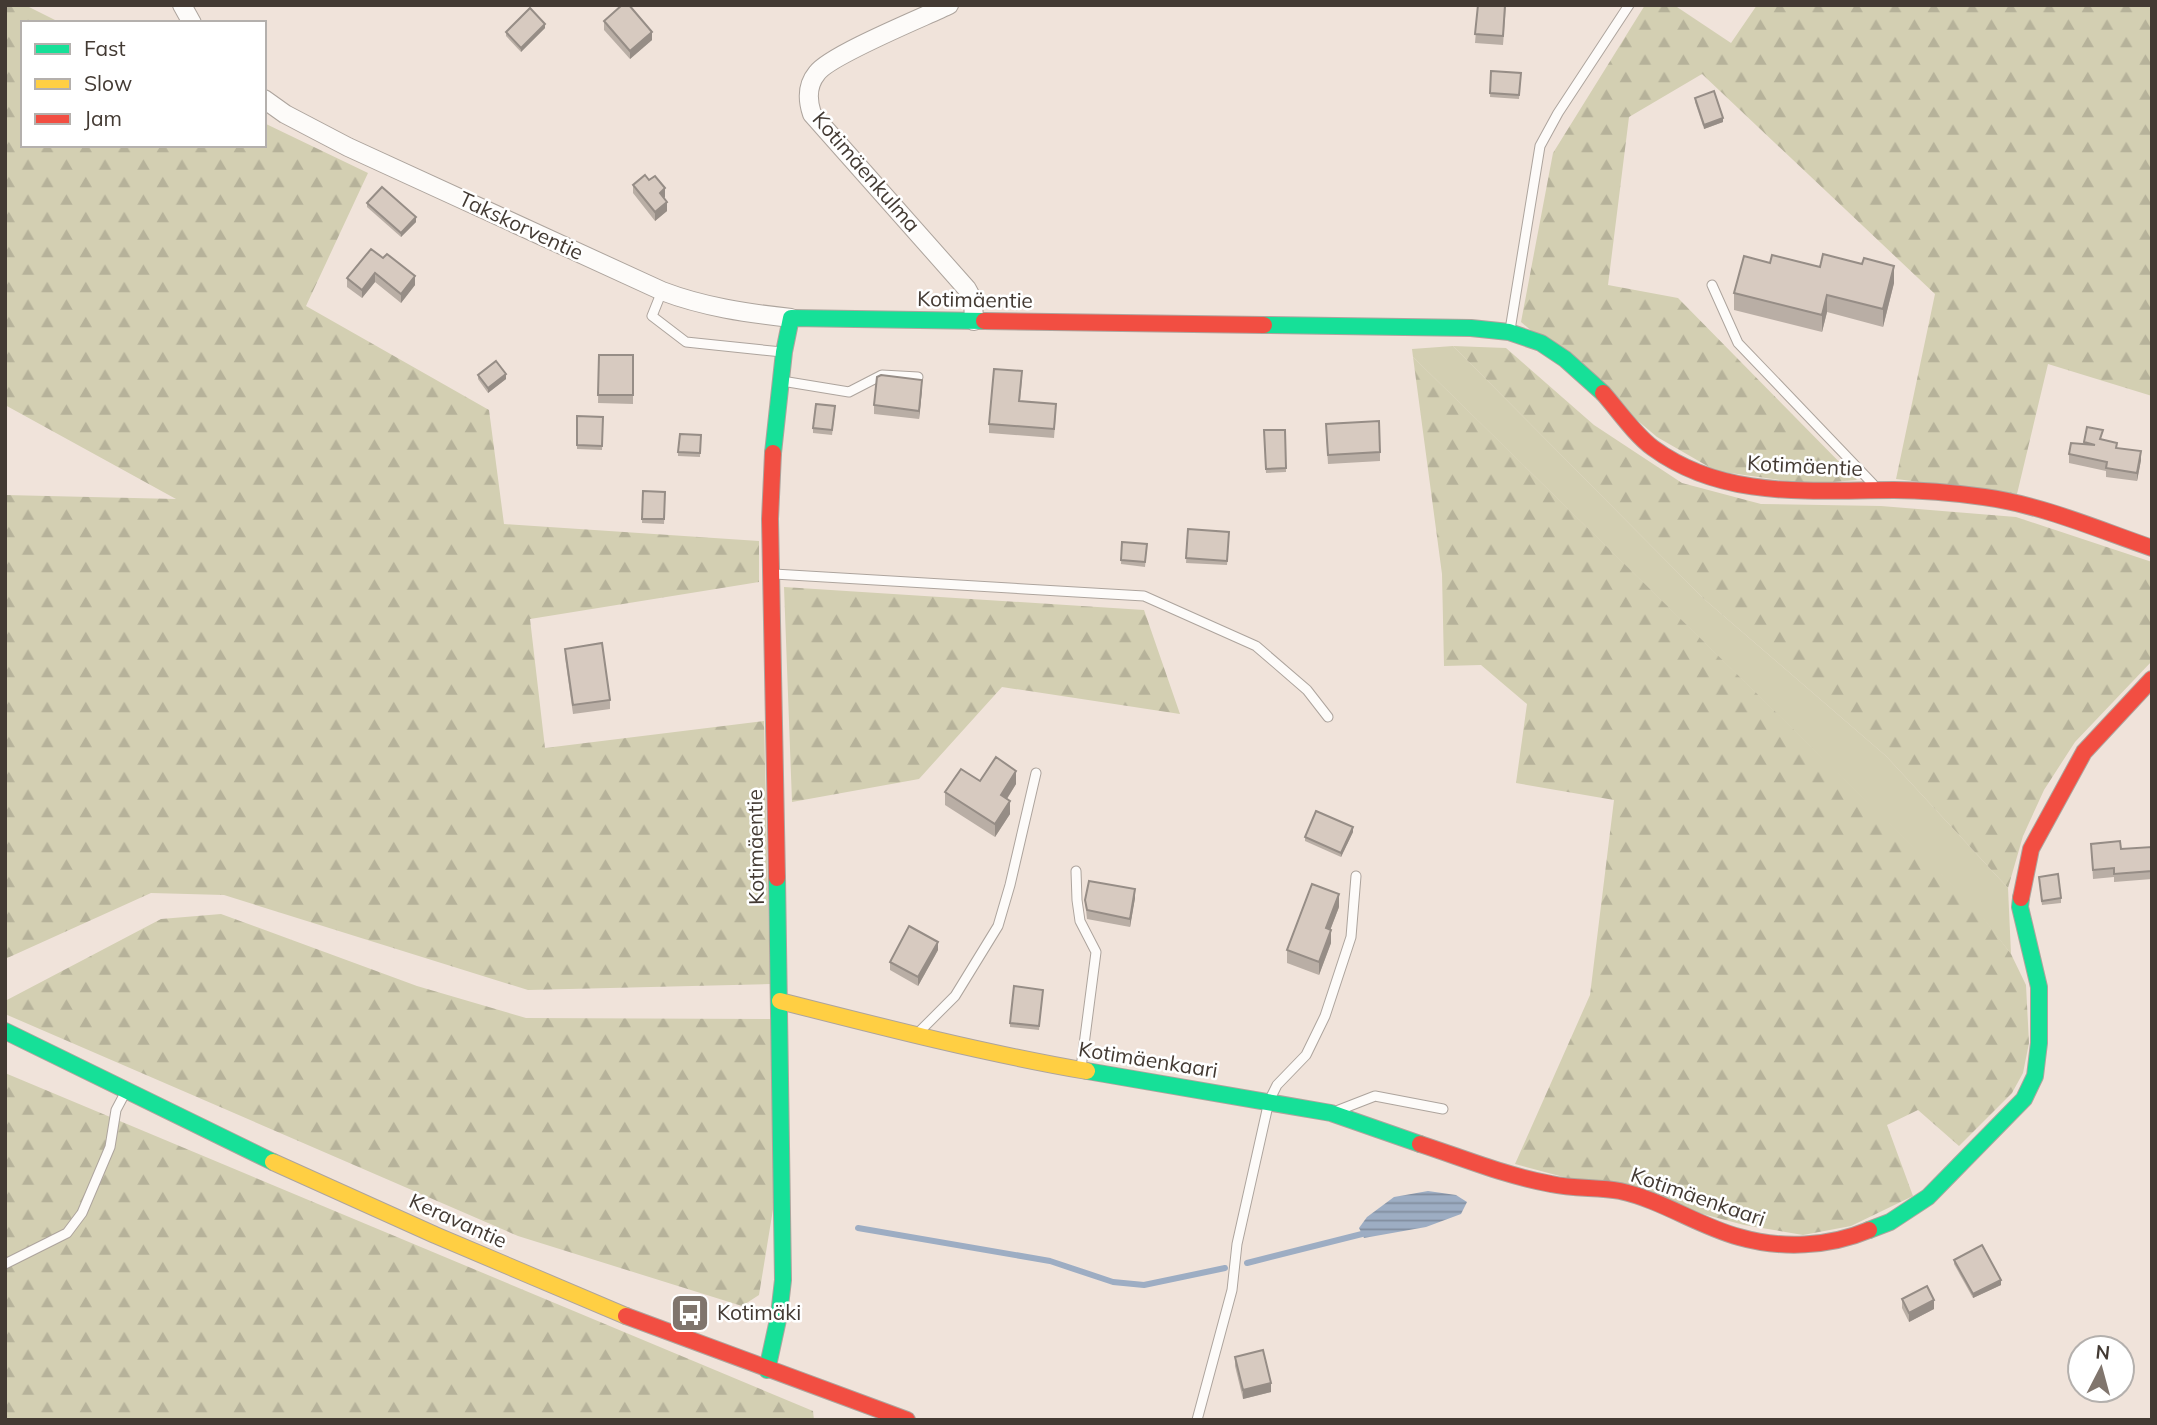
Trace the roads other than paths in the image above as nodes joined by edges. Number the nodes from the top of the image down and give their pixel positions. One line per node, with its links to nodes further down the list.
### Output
1 (182, 5): 4 (street)
2 (949, 5): 9 (street, Kotimäenkulma)
3 (1629, 5): 10 (lane)
4 (191, 21)
5 (266, 100): 7 (street, Takskorventie)
6 (1712, 285): 14 (lane)
7 (662, 291): 8 (street, Takskorventie); 11 (lane)
8 (791, 318): 9 (street, Kotimäentie); 11 (street, Kotimäentie)
9 (974, 321): 10 (street, Kotimäentie)
10 (1509, 332): 14 (street, Kotimäentie)
11 (784, 352): 13 (street, Kotimäentie)
12 (918, 377): 13 (lane)
13 (780, 381): 16 (street, Kotimäentie)
14 (1880, 491): 15 (street, Kotimäentie)
15 (2152, 548)
16 (772, 574): 18 (lane); 22 (street, Kotimäentie)
17 (2152, 679): 29 (street, Kotimäenkaari)
18 (1328, 717)
19 (1036, 773): 24 (lane)
20 (1076, 871): 25 (lane)
21 (1356, 876): 27 (lane)
22 (780, 1001): 24 (street, Kotimäenkaari); 31 (street, Kotimäentie)
23 (5, 1031): 26 (street, Keravantie)
24 (915, 1036): 25 (street, Kotimäenkaari)
25 (1081, 1070): 27 (street, Kotimäenkaari)
26 (125, 1091): 30 (lane); 31 (street, Keravantie)
27 (1269, 1101): 29 (street, Kotimäenkaari); 33 (lane)
28 (1443, 1109): 29 (lane)
29 (1331, 1113)
30 (5, 1265)
31 (767, 1370): 32 (street, Keravantie)
32 (907, 1420)
33 (1197, 1420)

